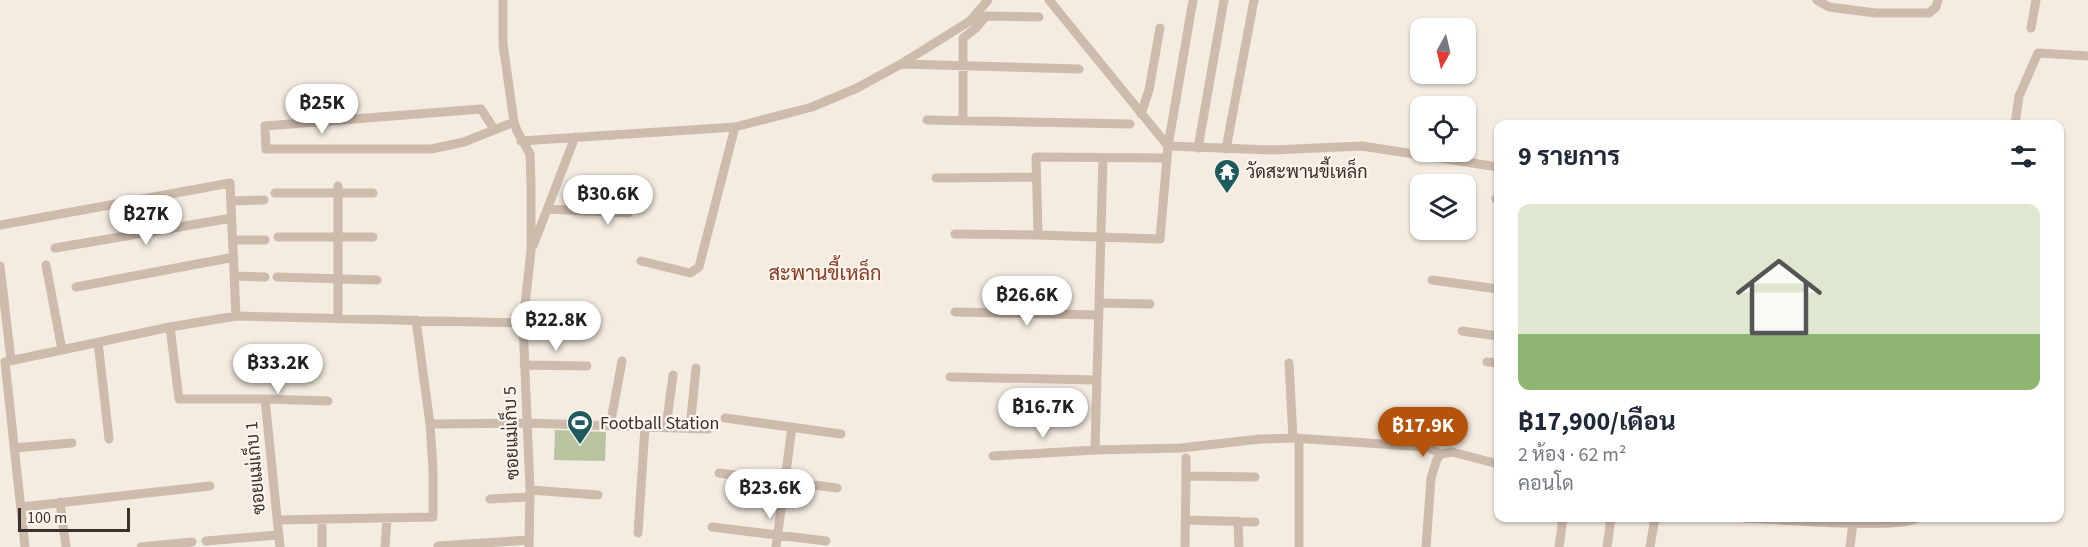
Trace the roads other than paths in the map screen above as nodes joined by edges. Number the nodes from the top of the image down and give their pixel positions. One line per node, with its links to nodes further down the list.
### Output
1 (503, 0): 21 (street, ซอยแม่เก็บ 5)
2 (988, 0): 14 (street)
3 (1048, 0): 17 (street)
4 (1193, 0): 27 (street)
5 (1224, 0): 28 (street)
6 (1254, 0): 29 (street)
7 (1817, 0): 8 (street)
8 (1938, 0)
9 (2036, 0): 12 (street)
10 (1039, 17): 15 (street)
11 (1160, 28): 17 (street)
12 (2031, 28)
13 (2088, 56): 19 (street)
14 (901, 64): 15 (street); 23 (street)
15 (963, 68): 16 (street); 20 (street)
16 (1079, 69)
17 (1141, 114): 27 (street)
18 (927, 120): 20 (street)
19 (2016, 120)
20 (963, 121): 22 (street)
21 (514, 122): 24 (street); 26 (street, ซอยแม่เก็บ 5)
22 (1130, 124)
23 (735, 127): 25 (street); 55 (street)
24 (495, 129): 24 (street)
25 (575, 137): 26 (street); 41 (street)
26 (521, 141): 53 (street, ซอยแม่เก็บ 5)
27 (1168, 146): 28 (street); 31 (street)
28 (1198, 148): 29 (street)
29 (1226, 149): 32 (street)
30 (1103, 158): 31 (street); 33 (street); 49 (street)
31 (1166, 158): 49 (street)
32 (1494, 166)
33 (1036, 177): 34 (street); 45 (street)
34 (936, 178)
35 (338, 190): 37 (street); 38 (street); 47 (street)
36 (634, 191): 41 (street)
37 (276, 193)
38 (374, 194)
39 (264, 200): 40 (street)
40 (232, 201): 42 (street); 43 (street)
41 (548, 209): 53 (street)
42 (232, 218): 50 (street); 52 (street)
43 (0, 225)
44 (955, 234): 45 (street)
45 (1038, 235): 49 (street)
46 (278, 237): 47 (street)
47 (338, 237): 48 (street); 61 (street)
48 (374, 237)
49 (1101, 237): 66 (street)
50 (233, 240): 51 (street); 54 (street)
51 (265, 240)
52 (55, 248)
53 (531, 251): 73 (street, ซอยแม่เก็บ 5)
54 (234, 257): 58 (street); 64 (street)
55 (641, 261)
56 (46, 265): 78 (street)
57 (0, 266): 79 (street)
58 (234, 276): 59 (street); 70 (street)
59 (265, 277)
60 (277, 277): 61 (street)
61 (338, 278): 62 (street); 71 (street)
62 (377, 280)
63 (1432, 280): 65 (street)
64 (76, 287)
65 (1494, 288)
66 (1099, 303): 67 (street); 69 (street)
67 (1150, 304)
68 (955, 312): 69 (street)
69 (1099, 315): 89 (street)
70 (236, 316): 71 (street); 74 (street)
71 (338, 317): 72 (street)
72 (416, 320): 73 (street); 94 (street)
73 (523, 323): 84 (street, ซอยแม่เก็บ 5)
74 (170, 327): 77 (street); 90 (street, ซอยแม่เก็บ 1)
75 (1462, 331): 76 (street)
76 (1494, 335)
77 (98, 342): 78 (street); 103 (street)
78 (62, 350): 79 (street)
79 (8, 361): 105 (street)
80 (622, 361): 95 (street)
81 (1487, 362): 83 (street)
82 (1289, 363): 102 (street)
83 (1494, 363)
84 (524, 365): 85 (street); 93 (street, ซอยแม่เก็บ 5)
85 (586, 366)
86 (696, 368): 99 (street)
87 (673, 375): 98 (street)
88 (950, 377): 89 (street)
89 (1097, 380): 106 (street)
90 (265, 399): 91 (street); 124 (street, ซอยแม่เก็บ 1)
91 (328, 400)
92 (725, 418): 97 (street)
93 (527, 423): 94 (street); 95 (street); 117 (street, ซอยแม่เก็บ 5)
94 (430, 424): 122 (street)
95 (610, 426): 96 (street)
96 (645, 427): 98 (street); 135 (street)
97 (792, 427): 101 (street); 114 (street)
98 (666, 428): 99 (street)
99 (690, 428): 100 (street)
100 (708, 429)
101 (842, 434)
102 (1296, 438): 106 (street); 107 (street); 152 (street)
103 (109, 439)
104 (72, 443): 105 (street)
105 (14, 448): 121 (street)
106 (1095, 450): 108 (street)
107 (1442, 454): 110 (street); 153 (street)
108 (993, 456)
109 (1186, 458): 112 (street)
110 (1494, 463)
111 (719, 473): 114 (street)
112 (1186, 476): 113 (street); 125 (street)
113 (1255, 477)
114 (785, 481): 116 (street); 136 (street)
115 (210, 486): 120 (street)
116 (837, 488)
117 (530, 494): 118 (street); 119 (street); 141 (street, ซอยแม่เก็บ 5)
118 (598, 495)
119 (490, 499)
120 (60, 502): 121 (street); 144 (street)
121 (22, 507): 143 (street)
122 (387, 518): 123 (street); 148 (street)
123 (322, 519): 124 (street); 147 (street)
124 (277, 520): 137 (street, ซอยแม่เก็บ 1)
125 (1186, 520): 126 (street); 150 (street)
126 (1238, 521): 127 (street); 151 (street)
127 (1255, 522)
128 (1562, 522): 154 (street)
129 (1610, 522): 155 (street)
130 (1654, 522): 156 (street)
131 (1832, 522): 133 (street)
132 (1908, 522): 133 (street)
133 (1854, 523): 157 (street)
134 (712, 527): 136 (street)
135 (638, 534)
136 (778, 534): 139 (street); 149 (street)
137 (278, 535): 138 (street); 146 (street, ซอยแม่เก็บ 1)
138 (206, 541)
139 (826, 541)
140 (192, 542): 145 (street)
141 (529, 543): 142 (street)
142 (438, 546)
143 (25, 547)
144 (66, 547)
145 (141, 547)
146 (280, 547)
147 (322, 547)
148 (385, 547)
149 (776, 547)
150 (1185, 547)
151 (1239, 547)
152 (1299, 547)
153 (1425, 547)
154 (1559, 547)
155 (1607, 547)
156 (1650, 547)
157 (1851, 547)

